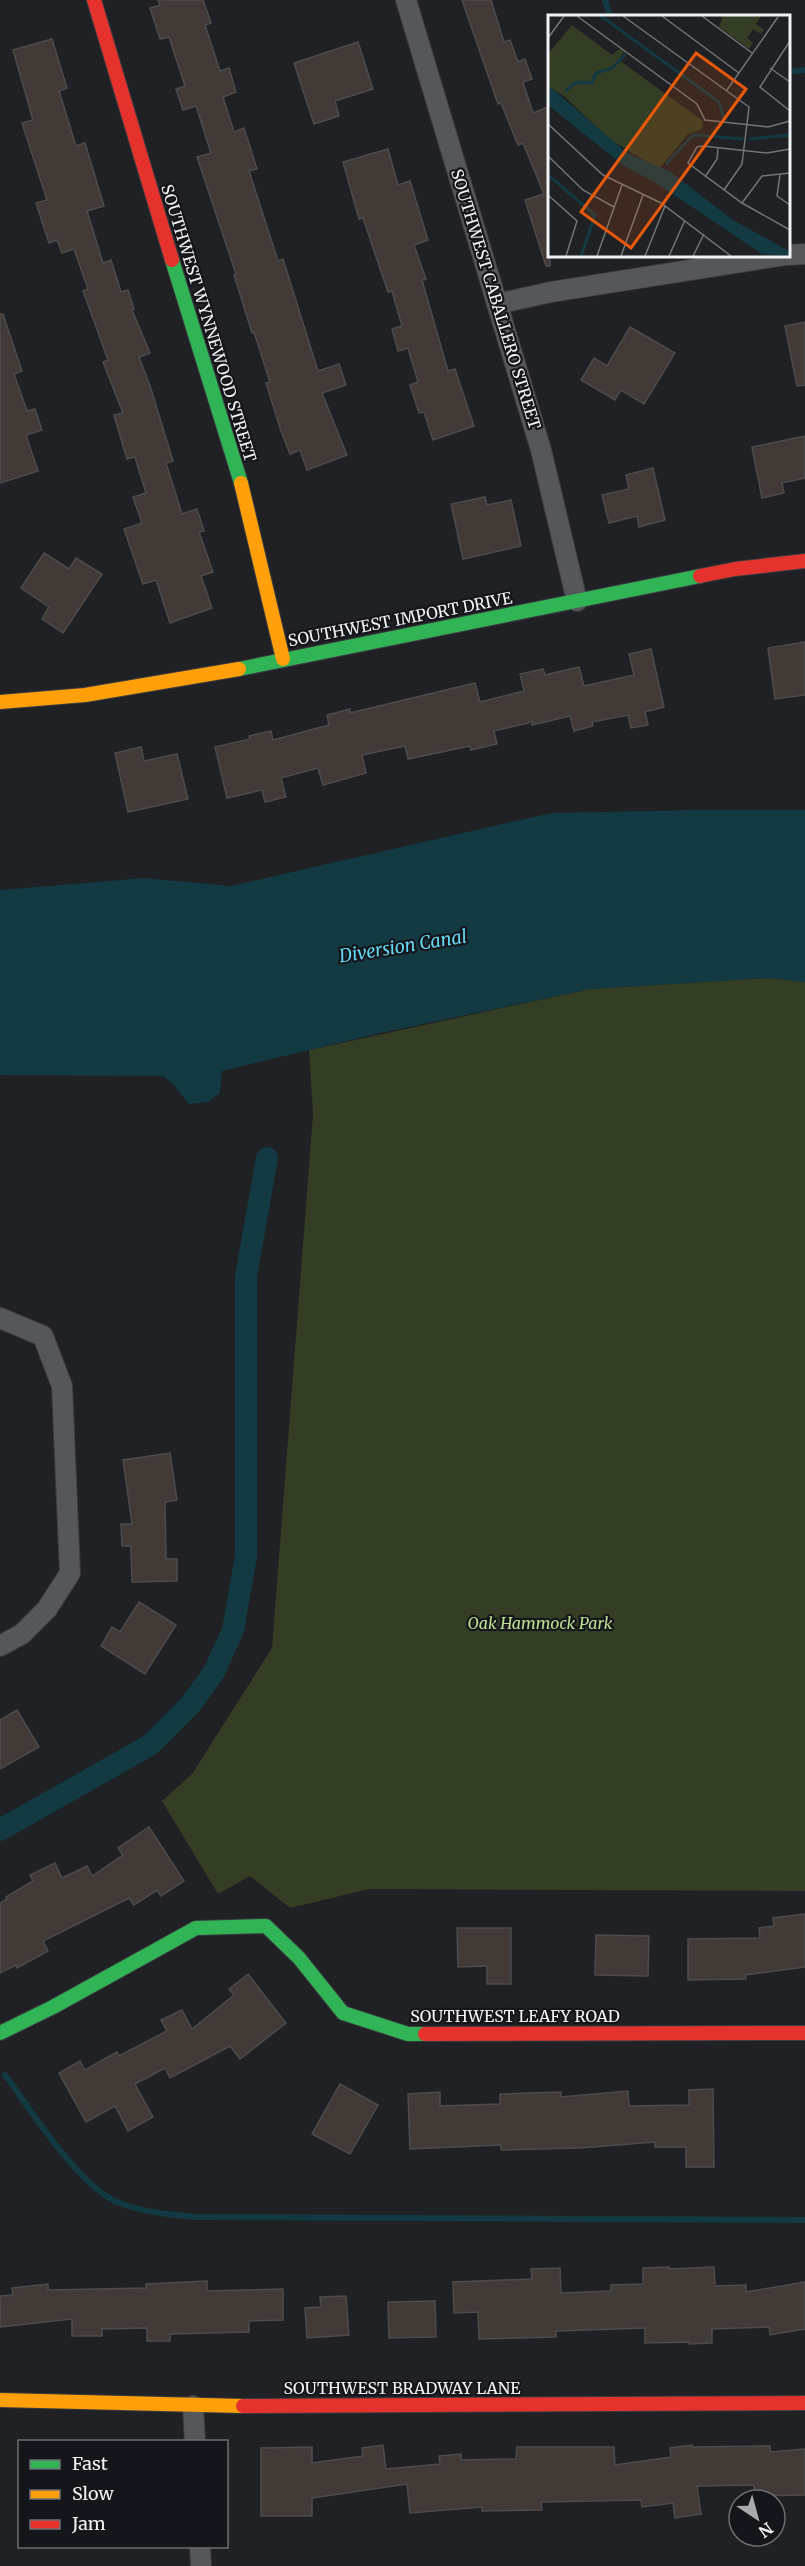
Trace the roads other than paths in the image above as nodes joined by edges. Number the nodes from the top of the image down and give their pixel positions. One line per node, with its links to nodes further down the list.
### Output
1 (94, 0): 9 (street, SOUTHWEST WYNNEWOOD STREET)
2 (406, 0): 6 (street, SOUTHWEST CABALLERO STREET)
3 (805, 254): 4 (street)
4 (790, 255)
5 (781, 256): 6 (street)
6 (497, 304): 8 (street, SOUTHWEST CABALLERO STREET)
7 (805, 561): 8 (street, SOUTHWEST IMPORT DRIVE)
8 (577, 601): 9 (street, SOUTHWEST IMPORT DRIVE)
9 (283, 659): 10 (street, SOUTHWEST IMPORT DRIVE)
10 (0, 702)
11 (0, 1318): 12 (street)
12 (0, 1646)
13 (0, 2033): 14 (street, SOUTHWEST LEAFY ROAD)
14 (805, 2033)
15 (0, 2400): 17 (street, SOUTHWEST BRADWAY LANE)
16 (805, 2403): 17 (street, SOUTHWEST BRADWAY LANE)
17 (193, 2406): 18 (street)
18 (195, 2440)
19 (200, 2548): 20 (street)
20 (201, 2566)

